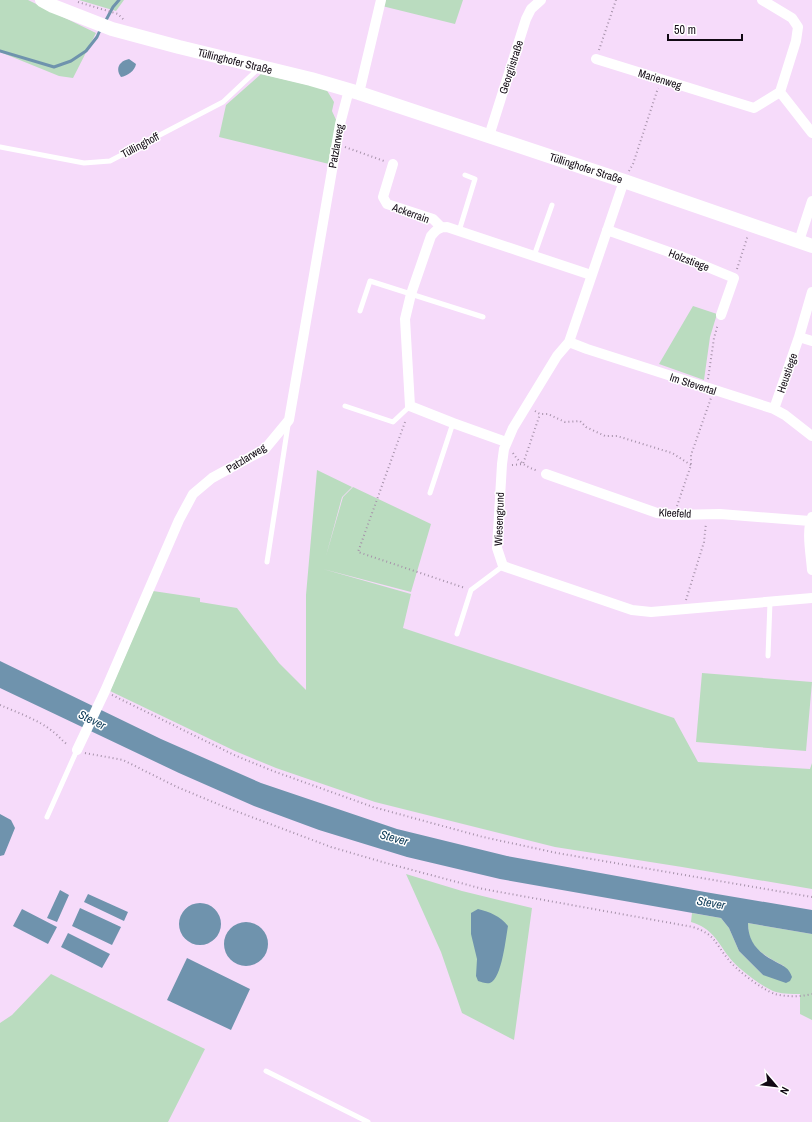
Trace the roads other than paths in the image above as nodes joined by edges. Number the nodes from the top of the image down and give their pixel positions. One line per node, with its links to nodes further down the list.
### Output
1 (42, 0): 6 (main road, Tüllinghofer Straße)
2 (381, 0): 7 (street)
3 (539, 0): 10 (street, Georgiistraße)
4 (762, 0): 8 (street)
5 (596, 59): 8 (street, Marienweg)
6 (260, 67): 7 (main road, Tüllinghofer Straße); 11 (lane, Tüllinghoff)
7 (354, 91): 10 (main road, Tüllinghofer Straße); 34 (street, Patzlarweg)
8 (780, 92): 9 (street)
9 (812, 133)
10 (489, 136): 14 (main road, Tüllinghofer Straße)
11 (0, 147)
12 (394, 164): 17 (street, Ackerrain)
13 (465, 175): 19 (lane)
14 (624, 181): 18 (street, Wiesengrund); 20 (main road, Tüllinghofer Straße)
15 (812, 201): 20 (street)
16 (552, 205): 21 (lane)
17 (441, 227): 19 (street, Ackerrain); 23 (street, Ackerrain)
18 (607, 230): 22 (street, Wiesengrund); 26 (street, Holzstiege)
19 (459, 231): 21 (street, Ackerrain)
20 (806, 243)
21 (534, 256): 22 (street, Ackerrain)
22 (591, 275): 30 (street, Wiesengrund)
23 (412, 294): 25 (lane); 27 (lane); 32 (street, Ackerrain)
24 (811, 297): 28 (street, Heustiege)
25 (360, 311)
26 (721, 315)
27 (483, 317)
28 (799, 337): 29 (street); 33 (street, Heustiege)
29 (812, 341)
30 (569, 342): 33 (street, Im Stevertal); 37 (street, Wiesengrund)
31 (345, 406): 32 (lane)
32 (410, 406): 35 (street)
33 (774, 409): 36 (street, Im Stevertal)
34 (289, 420): 41 (lane); 48 (street, Patzlarweg)
35 (453, 423): 37 (street); 39 (lane)
36 (812, 436)
37 (505, 445): 42 (street, Wiesengrund)
38 (546, 474): 40 (street, Kleefeld)
39 (430, 493)
40 (811, 519): 43 (street, Kleefeld)
41 (267, 562)
42 (503, 566): 45 (street); 46 (lane)
43 (812, 570)
44 (812, 598): 45 (street)
45 (770, 602): 47 (lane)
46 (457, 634)
47 (768, 656)
48 (79, 747): 49 (lane)
49 (47, 817)
50 (266, 1071): 51 (lane)
51 (368, 1122)

